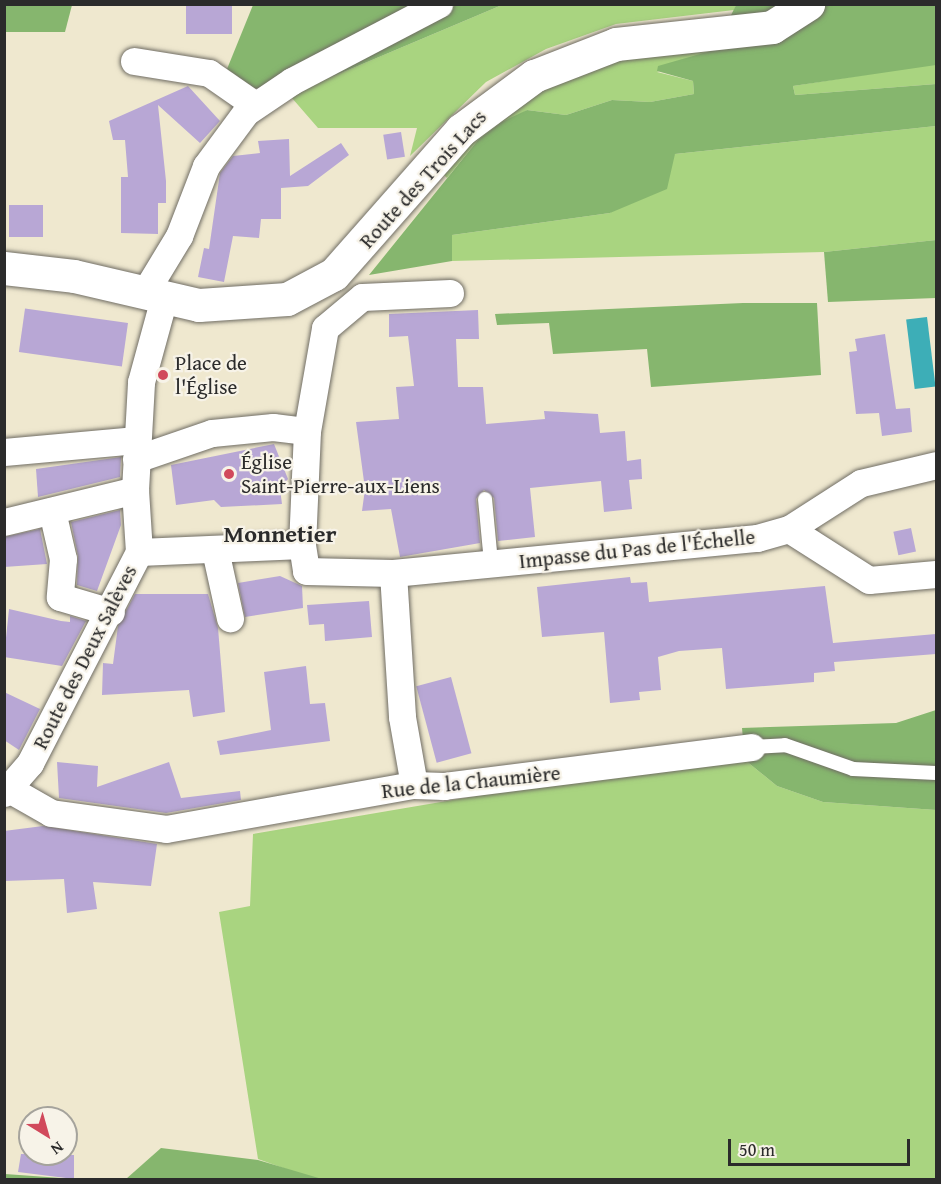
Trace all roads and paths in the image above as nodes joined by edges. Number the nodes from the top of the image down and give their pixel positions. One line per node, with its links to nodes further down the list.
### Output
1 (439, 4): 4 (street, Route des Deux Salèves)
2 (808, 4): 7 (street, Route des Trois Lacs)
3 (134, 61): 4 (street)
4 (255, 105): 7 (street, Route des Deux Salèves)
5 (4, 268): 7 (street, Route des Trois Lacs)
6 (450, 293): 8 (street)
7 (154, 295): 9 (street, Route des Deux Salèves)
8 (307, 431): 9 (street); 17 (street)
9 (136, 449): 10 (street); 12 (street, Route des Deux Salèves)
10 (4, 452)
11 (936, 465): 16 (street, Impasse du Pas de l'Échelle)
12 (135, 490): 14 (street); 19 (street, Route des Deux Salèves)
13 (485, 499): 20 (lane)
14 (52, 511): 15 (street); 23 (street)
15 (4, 522)
16 (789, 529): 20 (street, Impasse du Pas de l'Échelle); 22 (street)
17 (302, 545): 18 (street); 21 (street, Impasse du Pas de l'Échelle)
18 (215, 550): 19 (street); 24 (street)
19 (139, 552): 23 (street, Route des Deux Salèves)
20 (491, 563): 21 (street, Impasse du Pas de l'Échelle)
21 (393, 573): 27 (street)
22 (936, 574)
23 (111, 612): 28 (street, Route des Deux Salèves)
24 (230, 618)
25 (752, 747): 26 (lane, Rue de la Chaumière); 27 (street, Rue de la Chaumière)
26 (936, 773)
27 (414, 785): 28 (street, Rue de la Chaumière)
28 (7, 791)

